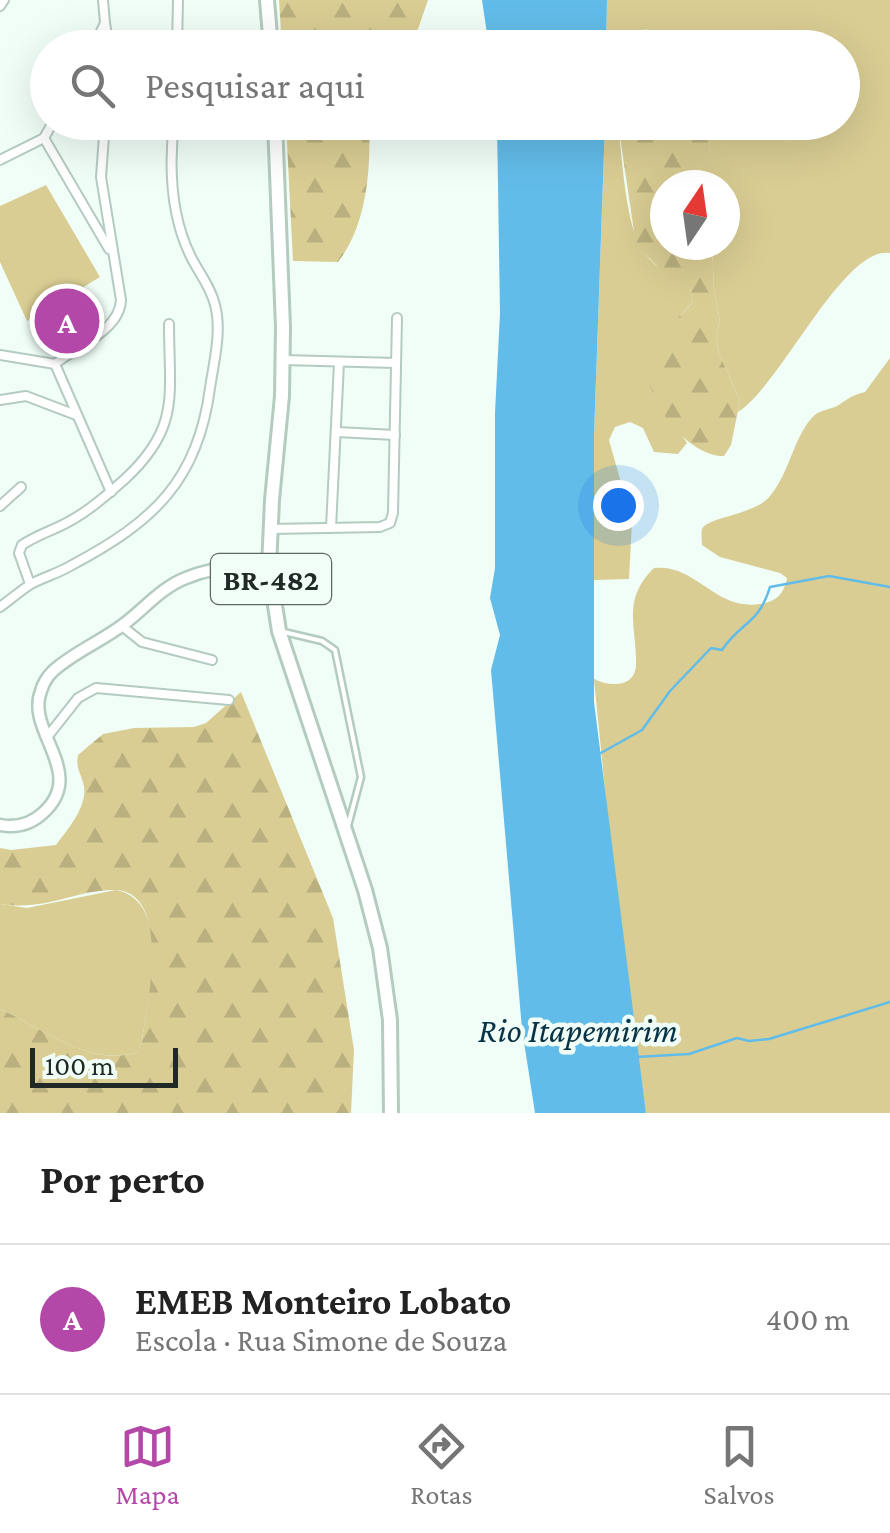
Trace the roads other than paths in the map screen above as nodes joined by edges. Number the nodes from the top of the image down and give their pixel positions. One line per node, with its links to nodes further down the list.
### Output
1 (102, 0): 4 (street)
2 (178, 0): 7 (street)
3 (267, 0): 8 (highway)
4 (105, 23): 5 (street); 6 (street)
5 (102, 30)
6 (106, 30)
7 (177, 30)
8 (269, 30)
9 (40, 140): 14 (street)
10 (45, 140): 15 (street)
11 (104, 140): 15 (street)
12 (174, 140): 33 (street)
13 (276, 140): 19 (highway, BR-482)
14 (0, 160)
15 (111, 252): 21 (street)
16 (397, 318): 22 (street)
17 (169, 324): 28 (street)
18 (2, 352): 21 (street)
19 (283, 360): 20 (street); 31 (highway, BR-482)
20 (340, 363): 22 (street); 25 (street)
21 (55, 364): 24 (street)
22 (396, 364): 26 (street)
23 (0, 400): 24 (street)
24 (76, 415): 28 (street)
25 (337, 432): 26 (street); 30 (street)
26 (395, 436): 30 (street)
27 (21, 486): 29 (street)
28 (111, 492): 33 (street)
29 (0, 506)
30 (331, 528): 31 (street)
31 (270, 529): 32 (highway, BR-482)
32 (270, 567): 35 (street); 36 (highway, BR-482)
33 (30, 584): 34 (street)
34 (0, 607)
35 (122, 626): 37 (street); 39 (street)
36 (279, 630): 41 (highway, BR-482); 41 (lane)
37 (212, 660)
38 (229, 700): 39 (street)
39 (48, 736): 40 (street)
40 (0, 825)
41 (345, 835): 42 (highway, BR-482)
42 (392, 1113)

